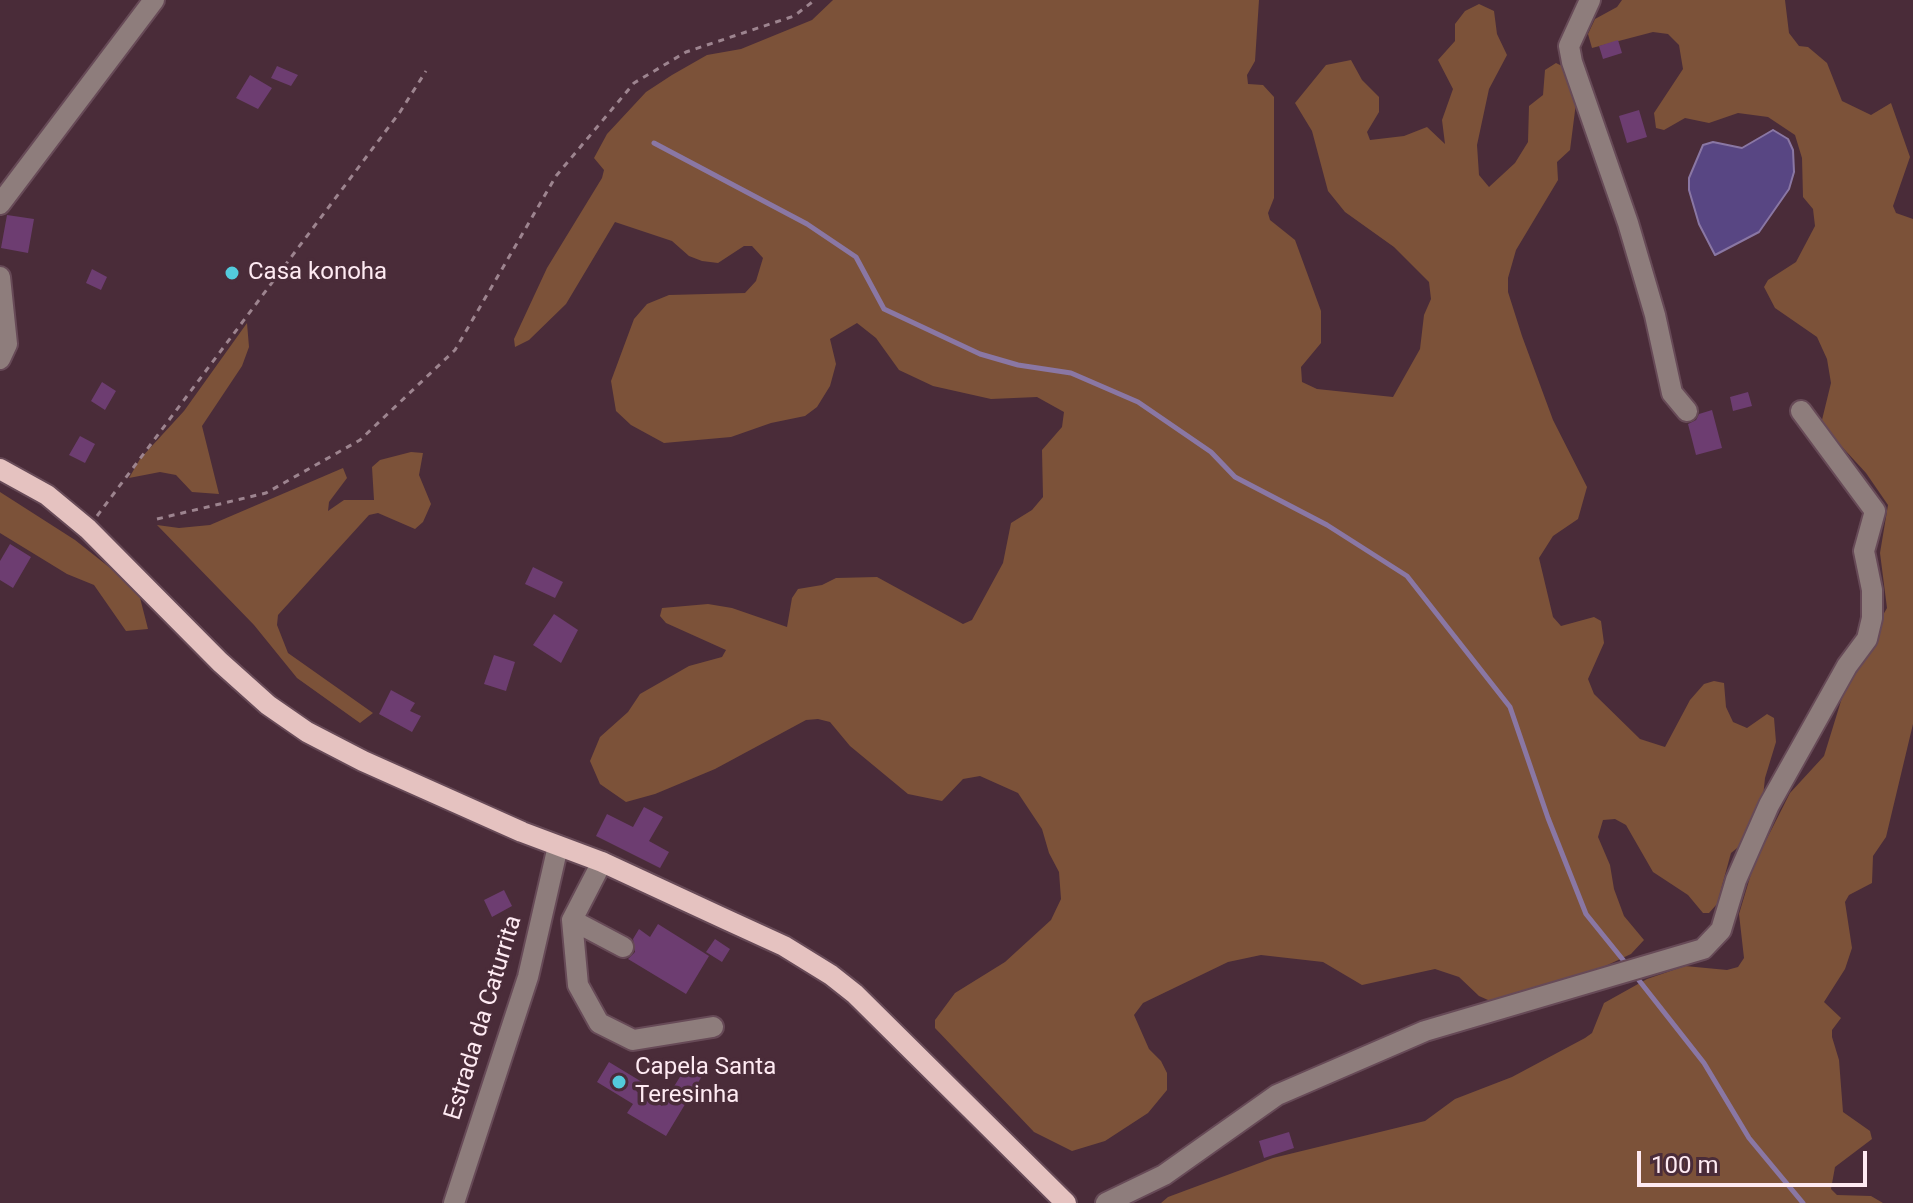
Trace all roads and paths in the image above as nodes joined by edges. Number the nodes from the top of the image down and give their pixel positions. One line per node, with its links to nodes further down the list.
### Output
1 (154, 0): 5 (street)
2 (815, 0): 11 (path)
3 (1590, 0): 8 (street)
4 (426, 71): 12 (path)
5 (0, 204)
6 (0, 277): 7 (street)
7 (0, 359)
8 (1687, 411)
9 (1801, 411): 20 (street)
10 (0, 469): 12 (main road)
11 (157, 519)
12 (88, 529): 13 (main road)
13 (558, 846): 14 (main road); 18 (street, Estrada da Caturrita)
14 (602, 862): 15 (street); 19 (main road)
15 (572, 920): 16 (street); 17 (street)
16 (623, 947)
17 (713, 1027)
18 (454, 1203)
19 (1066, 1203)
20 (1106, 1203)

